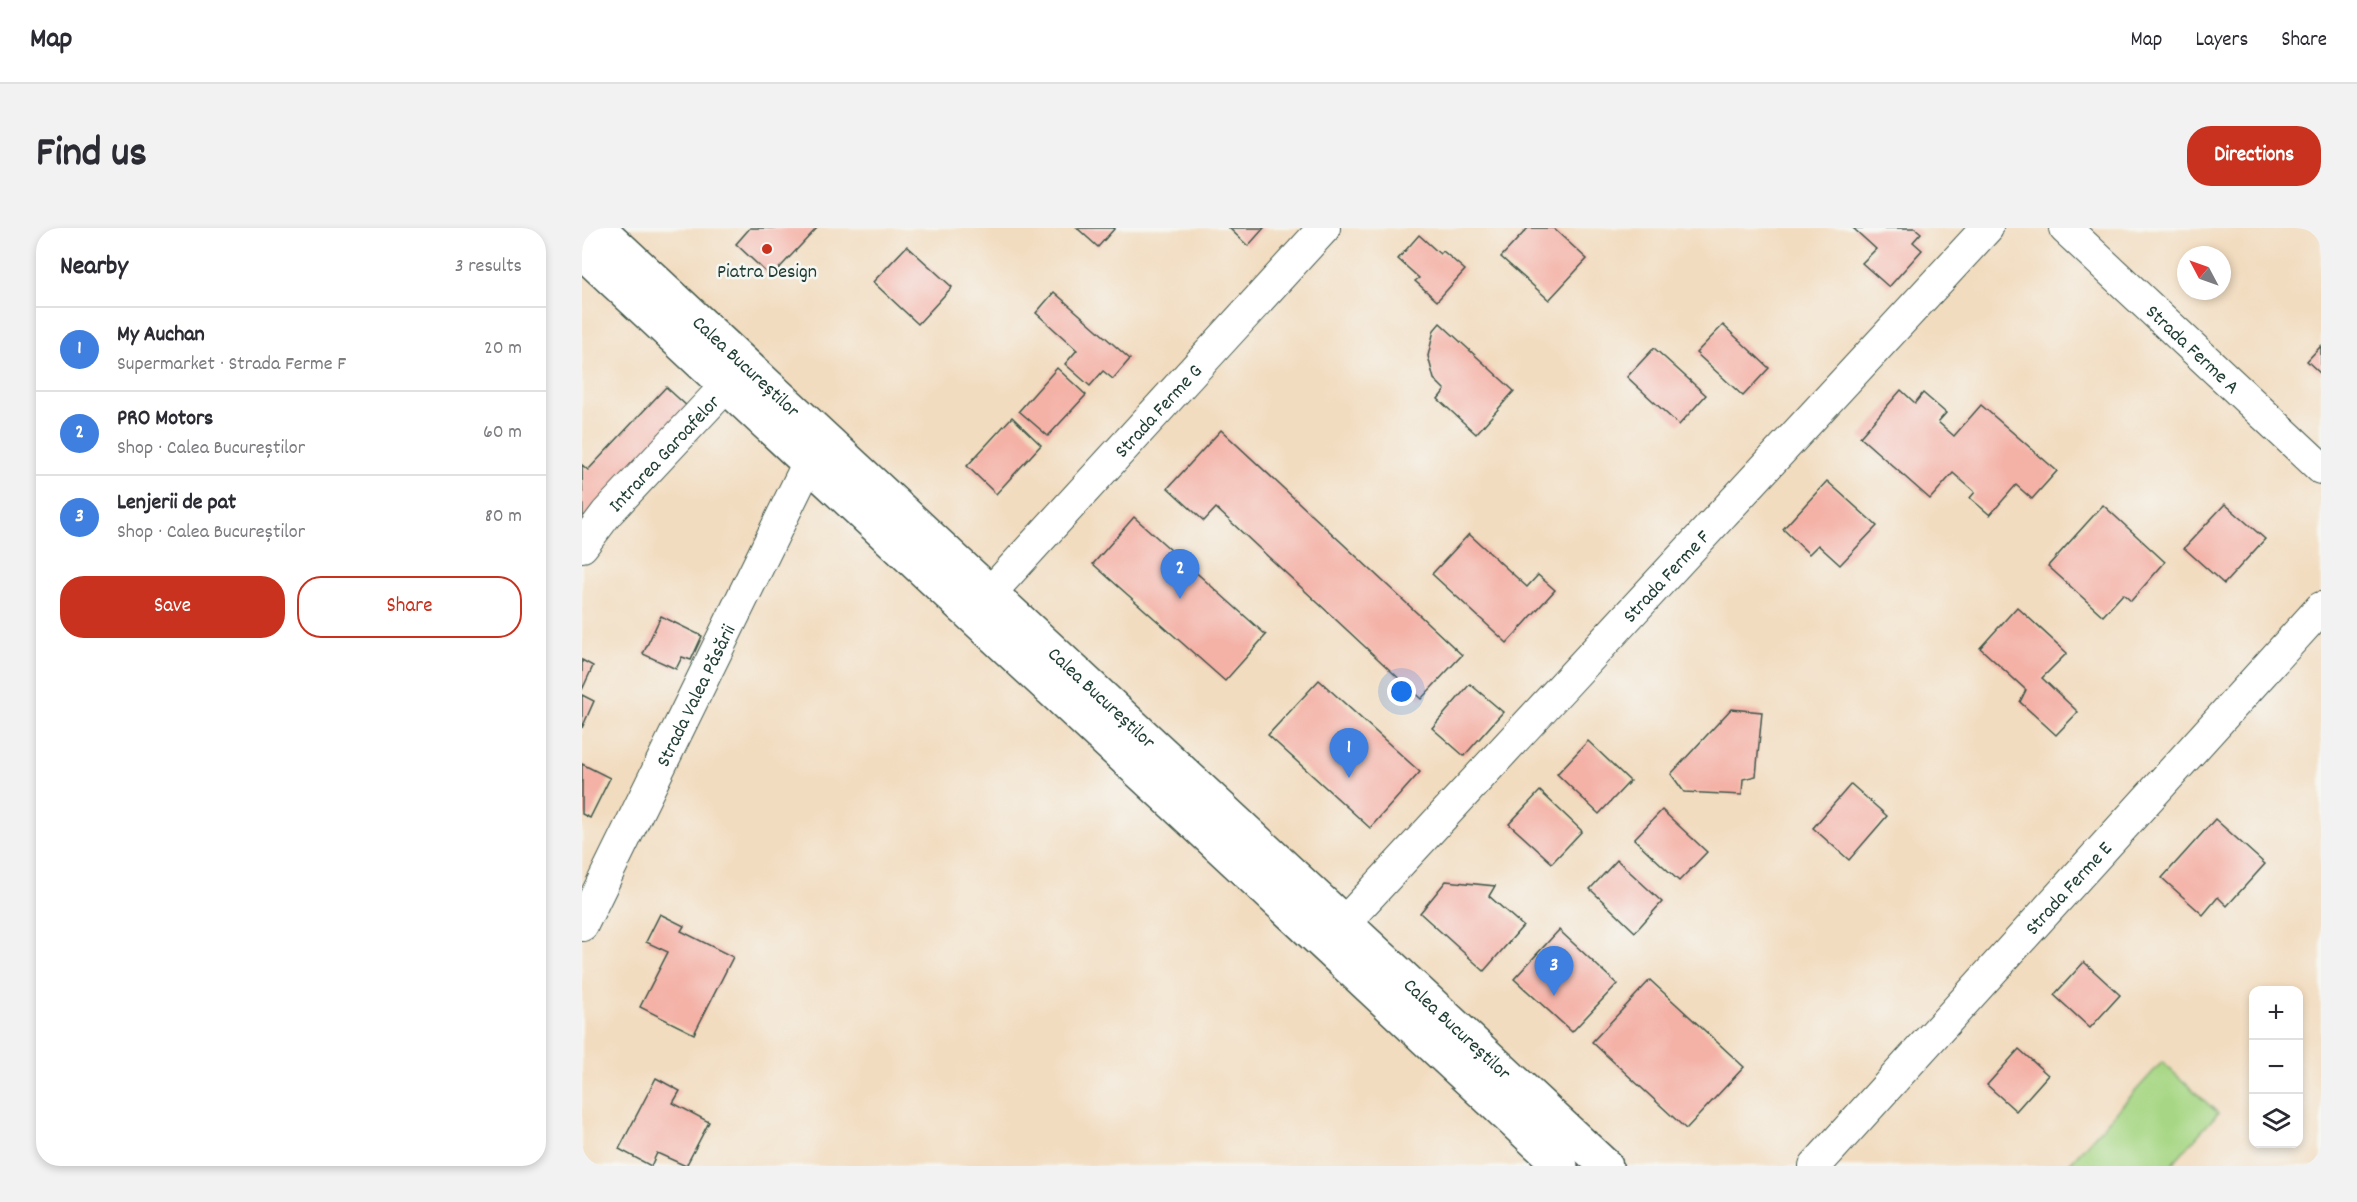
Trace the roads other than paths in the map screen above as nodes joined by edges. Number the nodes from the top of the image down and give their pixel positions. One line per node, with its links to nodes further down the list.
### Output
1 (599, 228): 10 (highway, Calea Bucureștilor)
2 (1324, 228): 10 (street, Strada Ferme G)
3 (1988, 228): 12 (street, Strada Ferme F)
4 (2065, 228): 8 (street, Strada Ferme A)
5 (582, 252): 6 (highway, Calea Bucureștilor)
6 (724, 387): 7 (highway, Calea Bucureștilor); 9 (street, Intrarea Garoafelor)
7 (807, 464): 13 (street, Strada Valea Păsării); 14 (highway, Calea Bucureștilor)
8 (2321, 468)
9 (582, 546)
10 (990, 592): 12 (highway, Calea Bucureștilor)
11 (2321, 608): 16 (street, Strada Ferme E)
12 (1345, 922): 15 (highway, Calea Bucureștilor)
13 (582, 925)
14 (1561, 1166)
15 (1606, 1166)
16 (1815, 1166)

